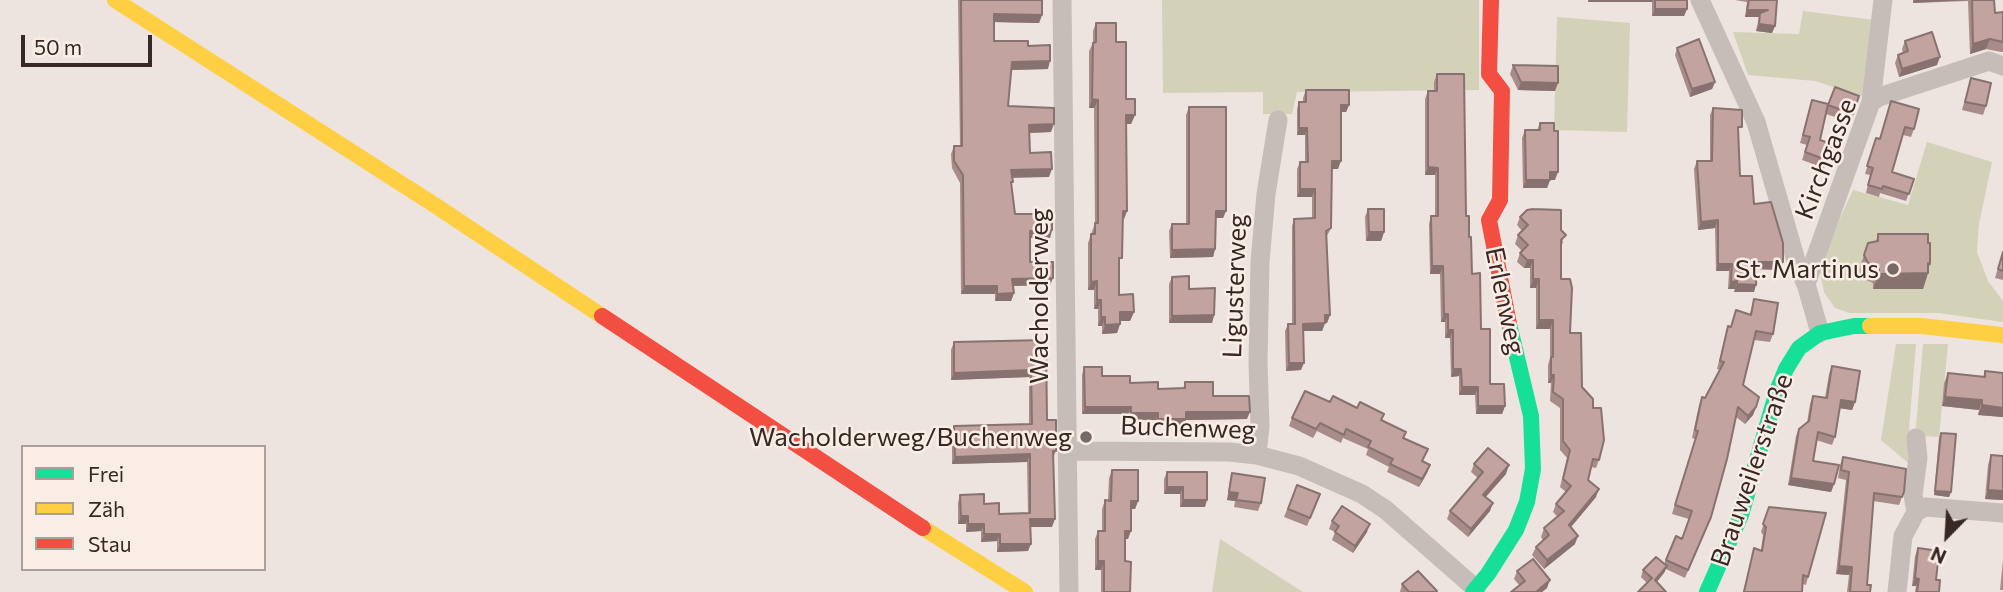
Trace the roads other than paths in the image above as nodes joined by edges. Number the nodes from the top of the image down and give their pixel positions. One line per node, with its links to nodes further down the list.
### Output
1 (115, 0): 18 (street)
2 (1062, 0): 13 (street, Wacholderweg)
3 (1491, 0): 17 (street, Erlenweg)
4 (1700, 0): 9 (street)
5 (1883, 0): 7 (street)
6 (2003, 65): 7 (street, Kirchgasse)
7 (1871, 102): 9 (street, Kirchgasse)
8 (1278, 120): 14 (street, Ligusterweg)
9 (1806, 284): 10 (street)
10 (1820, 333): 11 (street); 20 (street, Brauweilerstraße)
11 (2003, 335)
12 (1916, 438): 15 (street)
13 (1067, 451): 14 (street, Buchenweg); 19 (street, Wacholderweg)
14 (1257, 454): 17 (street, Buchenweg)
15 (1916, 512): 16 (street); 21 (street)
16 (2003, 513)
17 (1475, 591)
18 (1025, 592)
19 (1069, 592)
20 (1707, 592)
21 (1897, 592)

